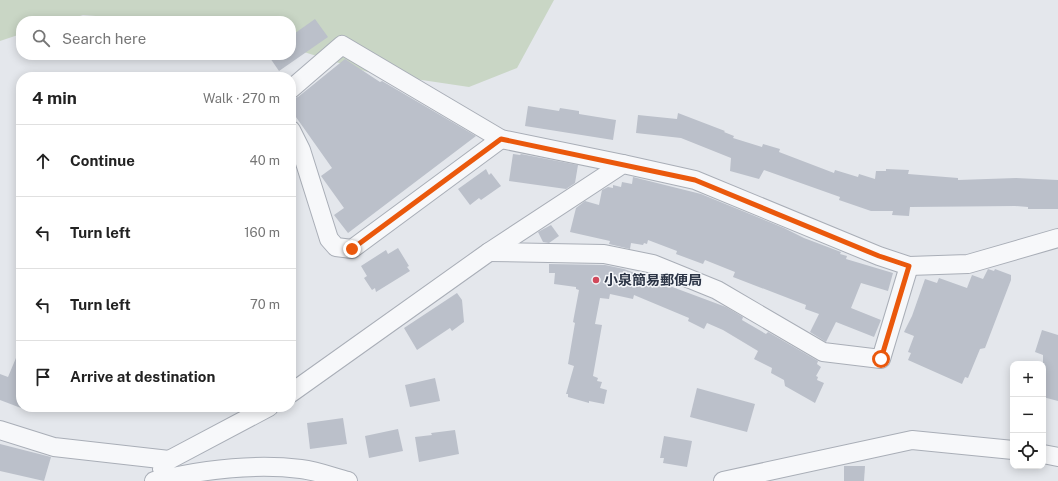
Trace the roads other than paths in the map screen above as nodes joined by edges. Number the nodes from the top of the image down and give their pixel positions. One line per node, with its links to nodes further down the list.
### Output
1 (296, 85): 3 (street)
2 (296, 139): 3 (street)
3 (501, 139): 4 (street)
4 (623, 164): 6 (street); 7 (street)
5 (1058, 238): 7 (street)
6 (488, 252): 7 (street); 8 (street)
7 (909, 266)
8 (296, 389)
9 (260, 412): 14 (street)
10 (0, 430): 14 (street)
11 (1010, 450): 17 (street)
12 (1046, 455): 13 (street)
13 (1058, 457)
14 (169, 460): 15 (street)
15 (154, 481): 16 (street)
16 (348, 481)
17 (723, 481)

